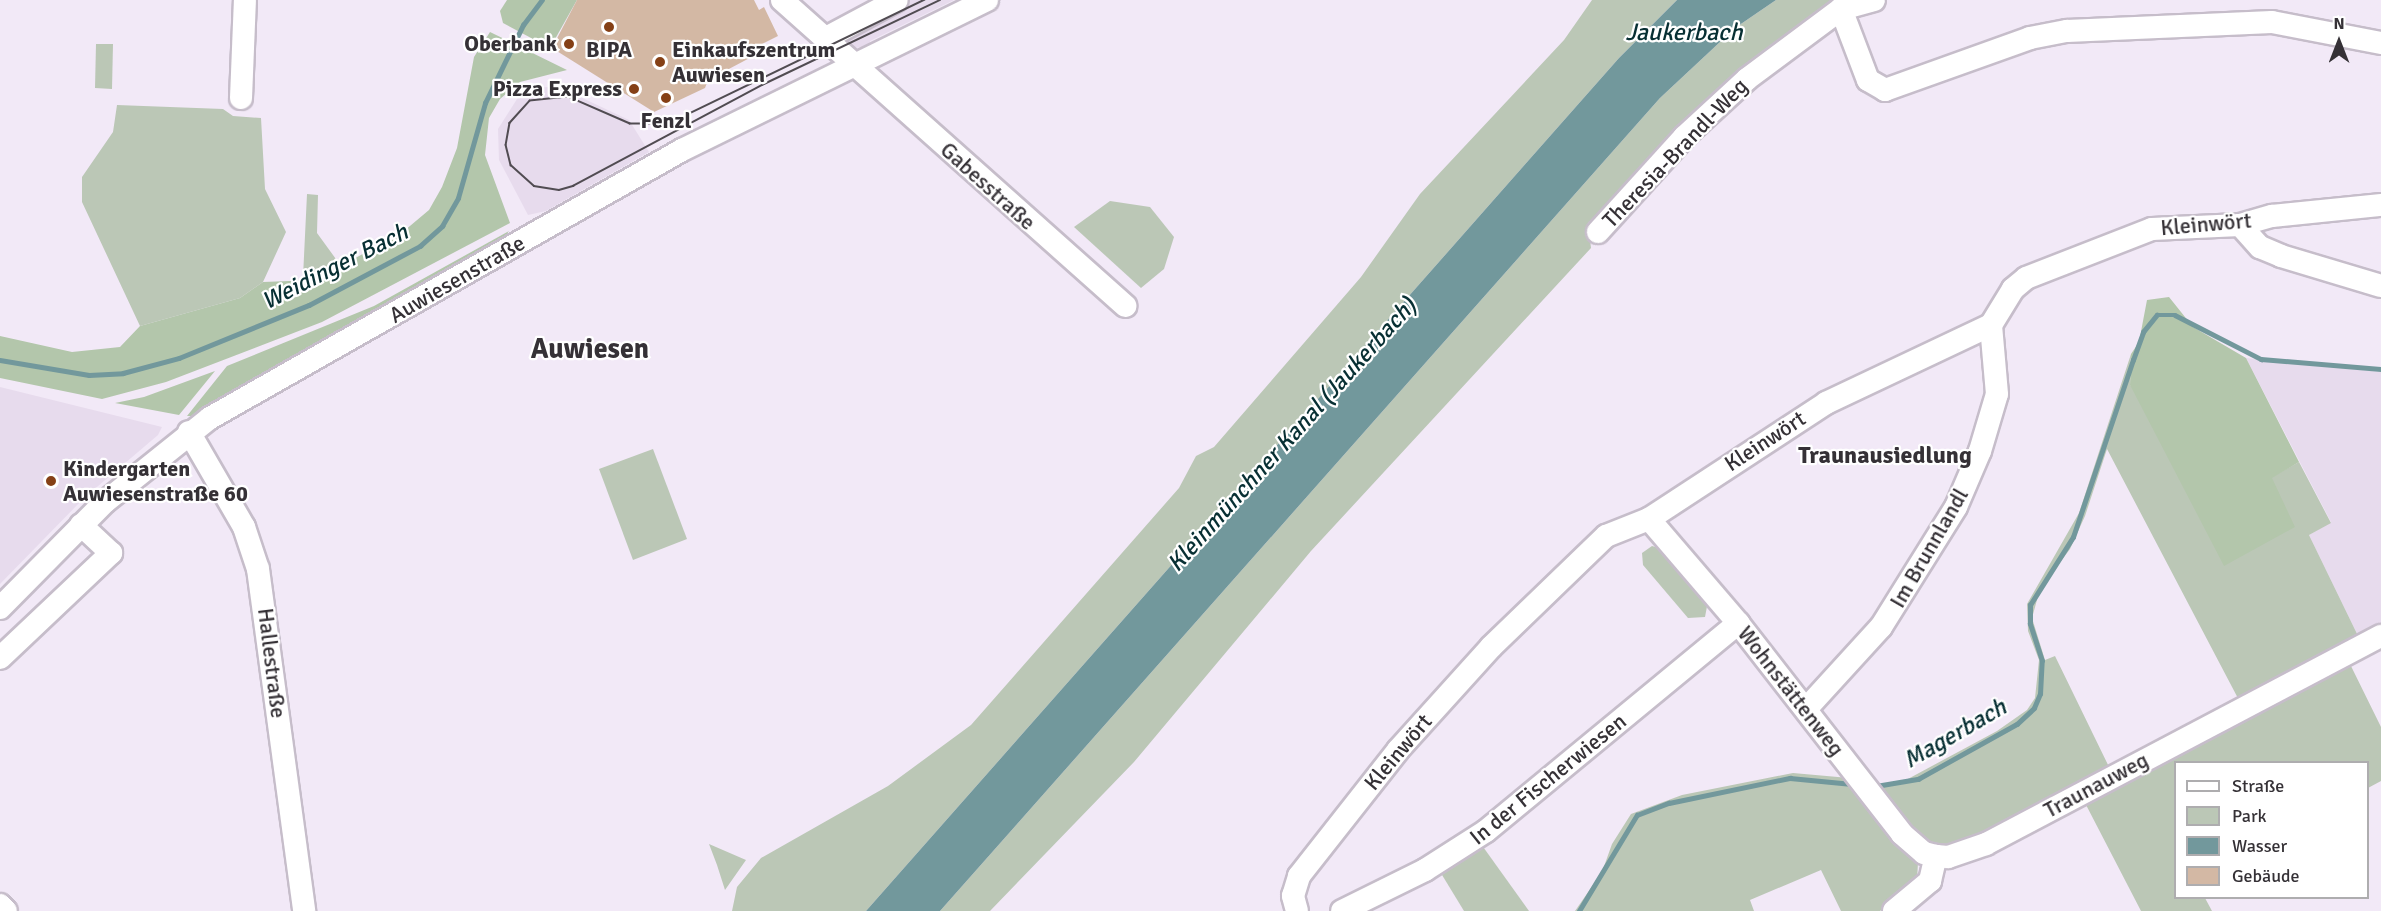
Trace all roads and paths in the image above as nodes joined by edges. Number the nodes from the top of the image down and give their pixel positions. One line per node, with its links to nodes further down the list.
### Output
1 (245, 0): 10 (street)
2 (782, 0): 7 (street)
3 (897, 0): 7 (street)
4 (987, 0): 9 (street, Auwiesenstraße)
5 (1874, 0): 6 (street, Theresia-Brandl-Weg)
6 (1841, 9): 8 (street); 13 (street, Theresia-Brandl-Weg)
7 (828, 37): 9 (street)
8 (2381, 43)
9 (854, 63): 15 (street, Gabesstraße); 17 (street, Auwiesenstraße)
10 (241, 98)
11 (2381, 205): 12 (street, Kleinwört)
12 (2240, 225): 14 (street); 16 (street, Kleinwört)
13 (1598, 232)
14 (2381, 286)
15 (1125, 306)
16 (1991, 325): 18 (street, Kleinwört); 24 (street, Im Brunnlandl)
17 (189, 432): 19 (street, Auwiesenstraße); 28 (street, Hallestraße)
18 (1649, 519): 21 (street, Wohnstättenweg); 29 (street, Kleinwört)
19 (81, 525): 20 (street, Auwiesenstraße); 23 (street)
20 (0, 608)
21 (1738, 622): 24 (street, Wohnstättenweg); 30 (street, In der Fischerwiesen)
22 (2381, 636): 25 (street, Traunauweg)
23 (0, 658)
24 (1806, 709): 25 (street, Wohnstättenweg)
25 (1936, 856): 31 (street)
26 (0, 905): 27 (street)
27 (6, 911)
28 (304, 911)
29 (1297, 911)
30 (1342, 911)
31 (1894, 911)

